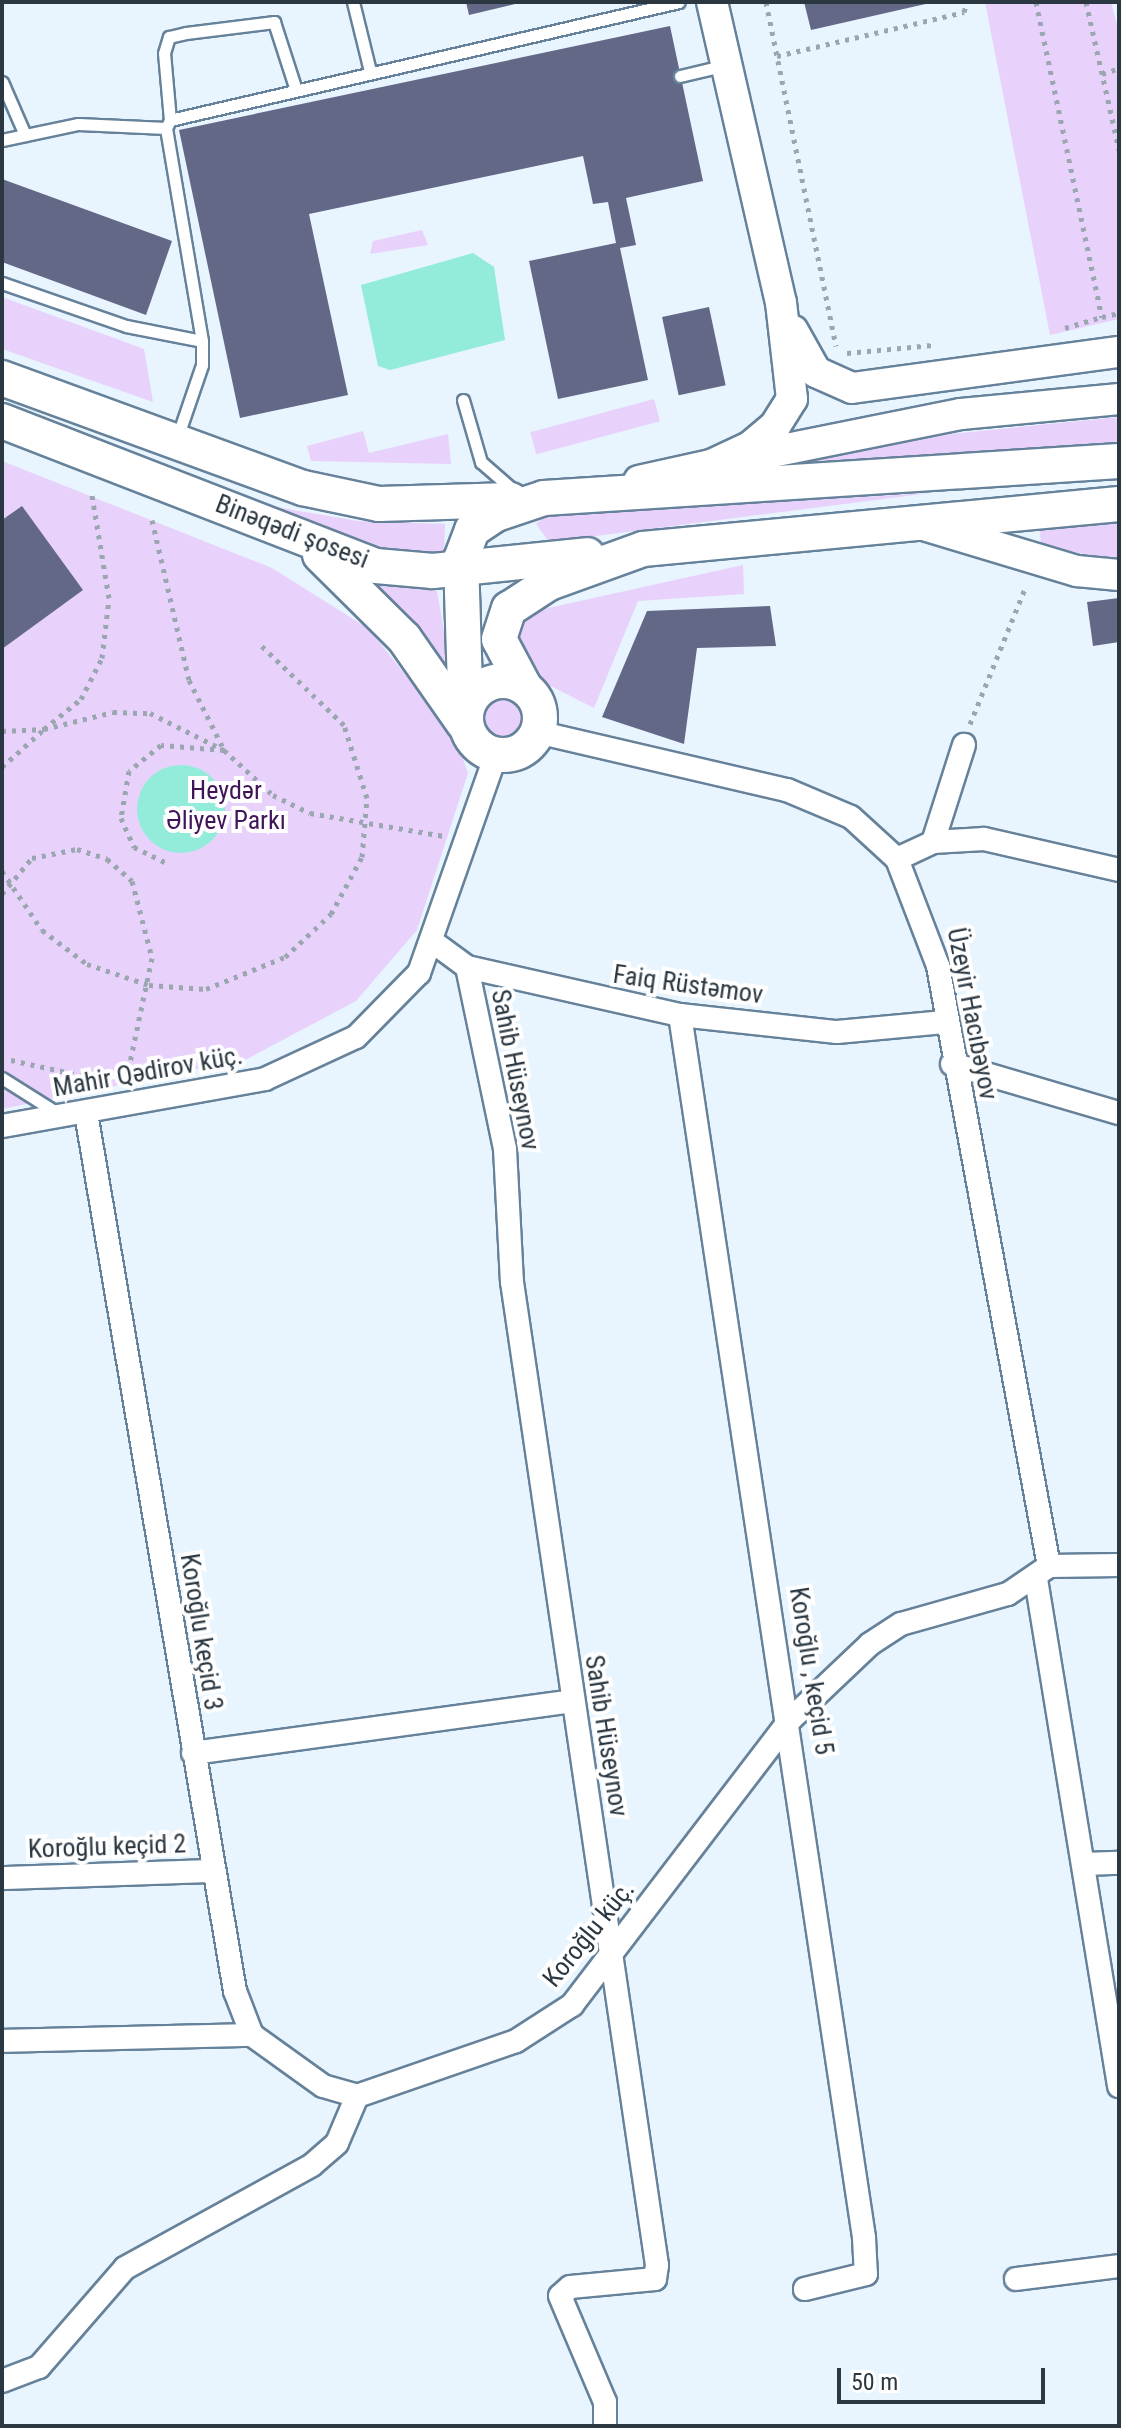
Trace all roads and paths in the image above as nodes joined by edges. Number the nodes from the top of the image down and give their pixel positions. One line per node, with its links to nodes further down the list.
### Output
1 (353, 2): 11 (lane)
2 (679, 2): 11 (lane)
3 (712, 2): 9 (street)
4 (766, 2): 8 (path)
5 (967, 2): 8 (path)
6 (1036, 2): 23 (path)
7 (1086, 2): 12 (path)
8 (777, 56): 26 (path)
9 (727, 65): 13 (lane); 21 (street)
10 (1119, 68): 12 (path)
11 (370, 71): 15 (lane)
12 (1102, 74): 19 (path)
13 (680, 76)
14 (2, 82): 17 (lane)
15 (295, 87): 16 (lane); 16 (lane)
16 (168, 124): 17 (lane); 25 (lane)
17 (25, 135): 18 (lane)
18 (2, 140)
19 (1119, 150)
20 (2, 283): 25 (lane)
21 (781, 303): 27 (street); 34 (street)
22 (1119, 313): 23 (path)
23 (1102, 317): 24 (path)
24 (1051, 332)
25 (202, 341): 32 (lane)
26 (946, 344)
27 (1119, 352)
28 (2, 378): 32 (main road, Binəqədi şosesi)
29 (1119, 399): 34 (street)
30 (463, 400): 36 (lane)
31 (2, 421): 40 (main road, Binəqədi şosesi)
32 (175, 442): 36 (main road, Binəqədi şosesi)
33 (1119, 461): 36 (main road, Binəqədi şosesi)
34 (711, 465): 36 (street)
35 (92, 495): 47 (path)
36 (559, 497): 43 (main road)
37 (1119, 504): 39 (main road)
38 (152, 520): 52 (path)
39 (907, 520): 41 (main road); 42 (street)
40 (294, 537): 43 (main road, Binəqədi şosesi); 50 (main road)
41 (643, 549): 43 (main road, Binəqədi şosesi); 46 (main road)
42 (1038, 559): 44 (street); 51 (path)
43 (460, 569): 50 (main road)
44 (1119, 575)
45 (261, 645): 54 (path)
46 (525, 688): 49 (main road); 50 (main road)
47 (44, 729): 48 (path); 52 (path); 53 (path)
48 (2, 731)
49 (537, 732): 50 (main road); 57 (street, Üzeyir Hacıbəyov)
50 (477, 736): 55 (street, Mahir Qədirov küç.)
51 (966, 737): 56 (street)
52 (224, 750): 54 (path); 58 (path)
53 (2, 767)
54 (365, 820): 55 (path); 65 (path)
55 (467, 842): 63 (street, Mahir Qədirov küç.)
56 (933, 842): 57 (street); 59 (street)
57 (897, 859): 67 (street, Üzeyir Hacıbəyov)
58 (167, 863)
59 (1119, 870)
60 (2, 871): 61 (path)
61 (8, 879): 62 (path); 65 (path); 65 (path)
62 (2, 894)
63 (433, 942): 64 (street, Faiq Rüstəmov); 71 (street, Mahir Qədirov küç.)
64 (467, 967): 66 (street, Faiq Rüstəmov); 77 (street, Sahib Hüseynov)
65 (149, 985): 68 (path)
66 (680, 1015): 67 (street, Faiq Rüstəmov); 78 (street, Koroğlu , keçid 5)
67 (945, 1022): 69 (street, Üzeyir Hacıbəyov)
68 (2, 1058)
69 (952, 1064): 72 (street); 76 (street, Üzeyir Hacıbəyov)
70 (2, 1078): 73 (lane)
71 (86, 1113): 73 (street, Mahir Qədirov küç.); 79 (street, Koroğlu keçid 3)
72 (1119, 1113)
73 (63, 1116): 74 (street, Mahir Qədirov küç.)
74 (2, 1126)
75 (1119, 1565): 76 (street, Koroğlu küç.)
76 (1042, 1572): 78 (street, Koroğlu küç.); 81 (street, Üzeyir Hacıbəyov)
77 (572, 1701): 79 (street); 84 (street, Sahib Hüseynov)
78 (791, 1719): 84 (street, Koroğlu küç.); 91 (street, Koroğlu , keçid 5)
79 (193, 1753): 82 (street, Koroğlu keçid 3)
80 (1119, 1863): 81 (street)
81 (1084, 1864): 87 (street, Üzeyir Hacıbəyov)
82 (214, 1871): 83 (street, Koroğlu keçid 2); 85 (street, Koroğlu keçid 3)
83 (2, 1878)
84 (612, 1957): 88 (street, Koroğlu küç.); 93 (street, Sahib Hüseynov)
85 (252, 2035): 86 (street); 88 (street)
86 (2, 2041)
87 (1119, 2086)
88 (357, 2096): 92 (street)
89 (1119, 2266): 90 (street)
90 (1016, 2279)
91 (805, 2289)
92 (2, 2381)
93 (605, 2426)

